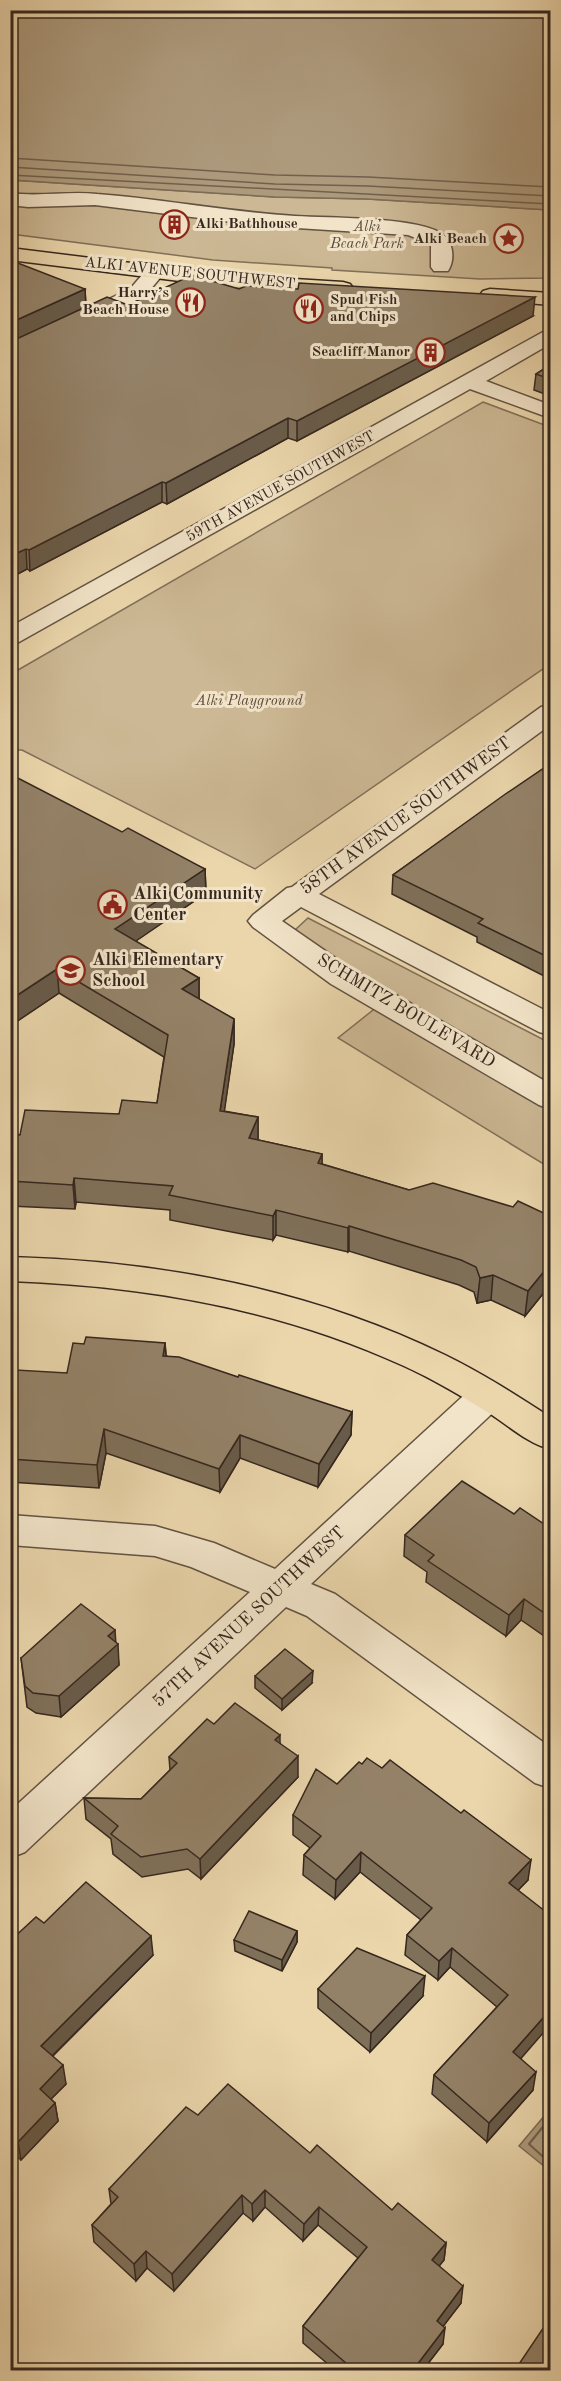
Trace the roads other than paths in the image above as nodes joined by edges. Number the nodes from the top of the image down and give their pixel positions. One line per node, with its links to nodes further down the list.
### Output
1 (10, 199): 3 (street)
2 (10, 254): 4 (main road, ALKI AVENUE SOUTHWEST)
3 (441, 267)
4 (155, 272): 5 (main road, ALKI AVENUE SOUTHWEST); 9 (street)
5 (362, 289)
6 (475, 295): 7 (main road)
7 (550, 298)
8 (550, 336): 10 (street, 59TH AVENUE SOUTHWEST)
9 (10, 354)
10 (470, 382): 11 (street); 12 (street, 59TH AVENUE SOUTHWEST)
11 (550, 412)
12 (10, 637)
13 (550, 713): 14 (street, 58TH AVENUE SOUTHWEST)
14 (297, 894): 15 (street, 58TH AVENUE SOUTHWEST); 16 (street)
15 (263, 921): 17 (street, SCHMITZ BOULEVARD)
16 (550, 1025)
17 (550, 1098)
18 (10, 1269): 19 (main road)
19 (487, 1396): 20 (main road); 22 (street, 57TH AVENUE SOUTHWEST)
20 (550, 1435)
21 (10, 1530): 22 (street)
22 (280, 1588): 23 (street); 24 (street, 57TH AVENUE SOUTHWEST)
23 (550, 1770)
24 (10, 1839)

